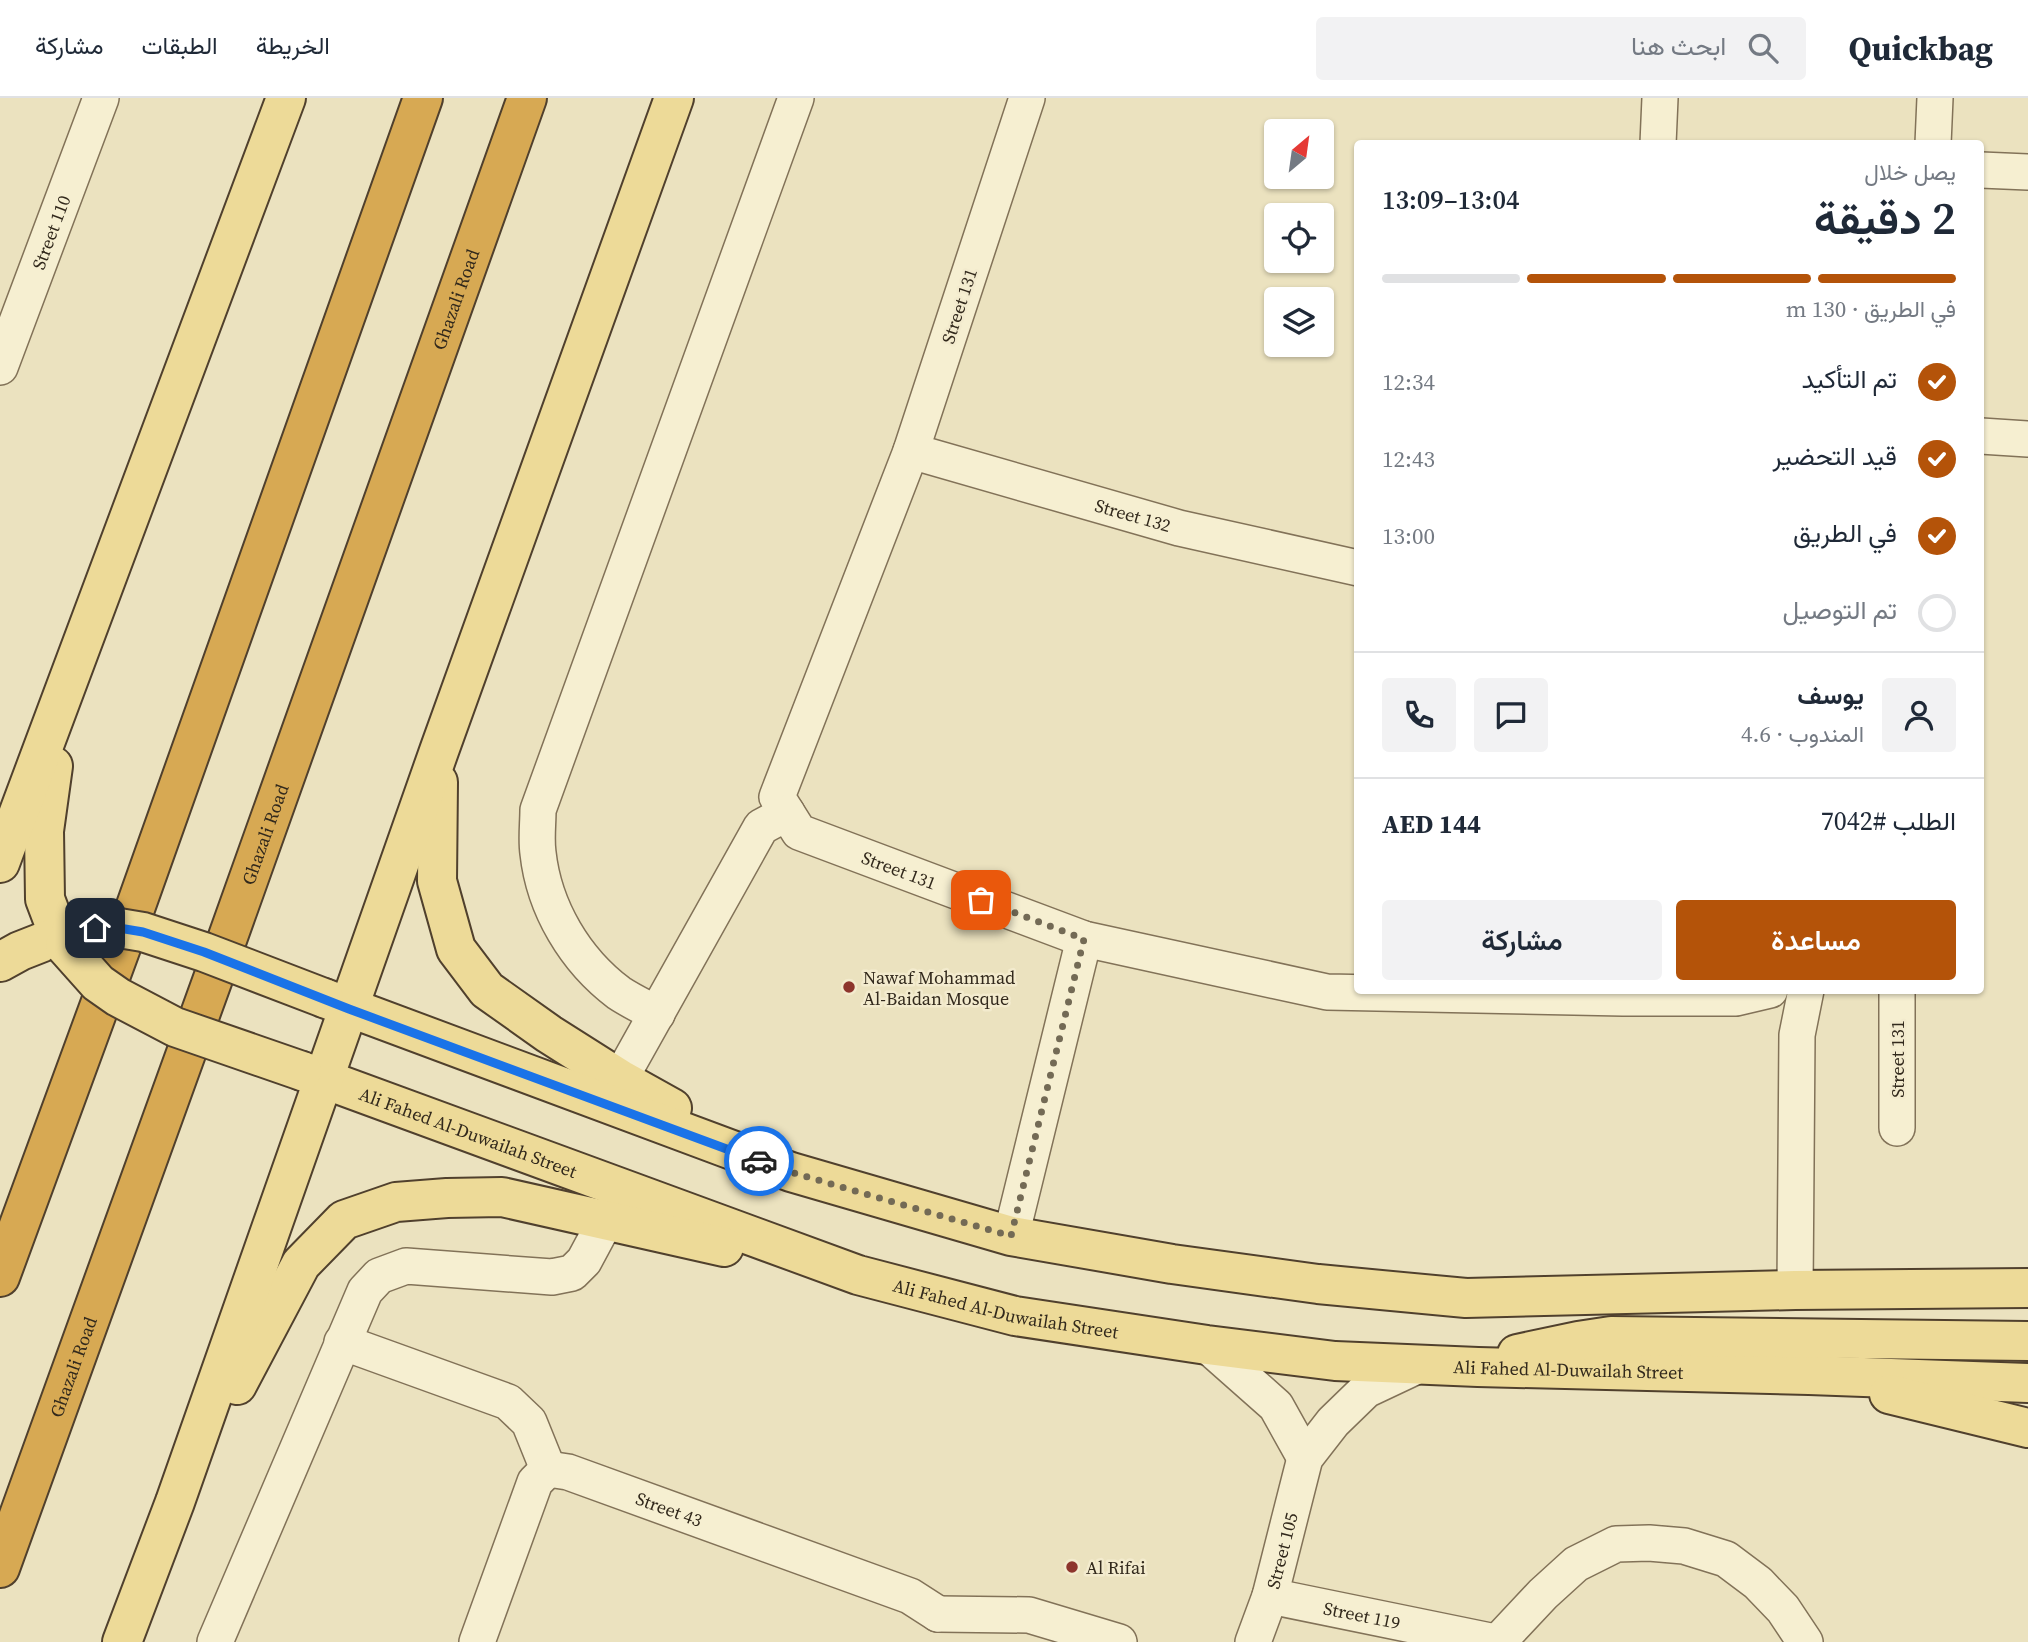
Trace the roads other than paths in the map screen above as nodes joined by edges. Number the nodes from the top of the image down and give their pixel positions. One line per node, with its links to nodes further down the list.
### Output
1 (101, 98): 14 (street, Street 110)
2 (286, 98): 19 (main road)
3 (423, 98): 40 (highway)
4 (527, 98): 54 (highway, Ghazali Road)
5 (674, 98): 20 (main road)
6 (796, 98): 32 (street)
7 (1027, 98): 17 (street, Street 131)
8 (1660, 98): 10 (street)
9 (1935, 98): 11 (street)
10 (1658, 140)
11 (1933, 140)
12 (1984, 170): 13 (street)
13 (2028, 172)
14 (0, 367)
15 (1984, 436): 16 (street)
16 (2028, 439)
17 (911, 451): 18 (street, Street 132); 21 (street, Street 131)
18 (1354, 567)
19 (62, 702): 22 (main road); 23 (main road, Ali Fahed Al-Duwailah Street)
20 (439, 751): 31 (main road); 34 (main road)
21 (787, 813): 24 (street, Street 131); 32 (street)
22 (0, 863)
23 (65, 937): 25 (main road); 31 (main road, bridge); 33 (main road, Ali Fahed Al-Duwailah Street, bridge)
24 (1084, 939): 26 (street, Street 131); 38 (street)
25 (0, 962)
26 (1354, 992)
27 (1623, 994): 28 (street, Street 131)
28 (1754, 994)
29 (1805, 994): 42 (street)
30 (1897, 994): 35 (street, Street 131)
31 (336, 1003): 33 (main road); 36 (main road)
32 (657, 1014): 34 (street)
33 (313, 1075): 39 (main road, Ali Fahed Al-Duwailah Street); 53 (main road)
34 (620, 1079): 36 (main road)
35 (1897, 1128)
36 (790, 1172): 38 (main road)
37 (606, 1220): 39 (main road); 44 (street); 53 (main road)
38 (1011, 1236): 42 (main road)
39 (858, 1275): 45 (main road, Ali Fahed Al-Duwailah Street)
40 (0, 1277)
41 (2028, 1289): 42 (main road)
42 (1795, 1290)
43 (2028, 1341): 47 (main road)
44 (342, 1342): 52 (street); 58 (street)
45 (1207, 1345): 46 (main road, Ali Fahed Al-Duwailah Street); 51 (street)
46 (1419, 1365): 47 (main road, Ali Fahed Al-Duwailah Street); 51 (street, Street 105)
47 (1478, 1367): 48 (main road, Ali Fahed Al-Duwailah Street)
48 (1809, 1375): 49 (main road, Ali Fahed Al-Duwailah Street); 50 (main road)
49 (2028, 1383)
50 (2028, 1428)
51 (1305, 1458): 55 (street, Street 105)
52 (548, 1469): 56 (street, Street 43); 59 (street)
53 (175, 1502): 57 (main road)
54 (0, 1568)
55 (1270, 1596): 61 (street, Street 105); 62 (street, Street 119)
56 (938, 1628): 60 (street)
57 (122, 1642)
58 (215, 1642)
59 (477, 1642)
60 (1119, 1642)
61 (1253, 1642)
62 (1496, 1642): 63 (street)
63 (1805, 1642)

